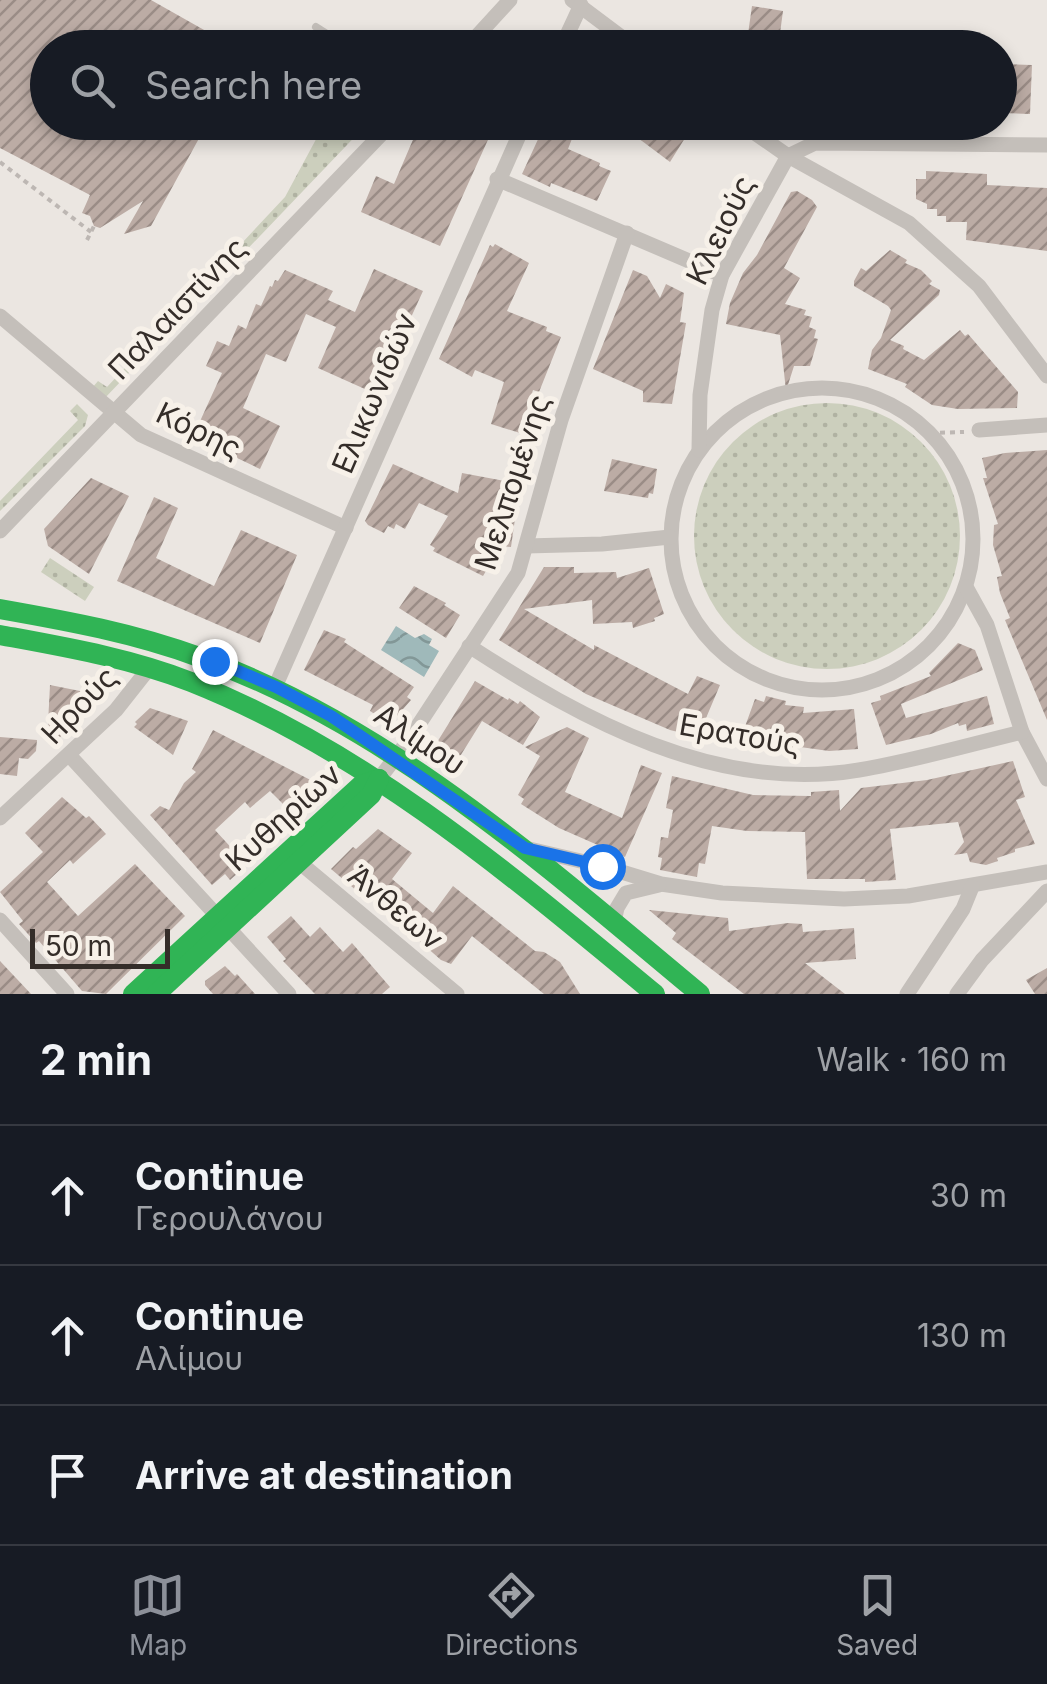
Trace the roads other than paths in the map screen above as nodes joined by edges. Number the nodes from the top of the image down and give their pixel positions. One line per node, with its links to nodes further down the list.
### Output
1 (510, 0): 5 (street)
2 (577, 3): 6 (street); 7 (street)
3 (316, 28): 4 (lane)
4 (319, 30)
5 (482, 30)
6 (567, 30)
7 (612, 30)
8 (375, 140): 18 (street, Παλαιστίνης)
9 (516, 140): 13 (street, Ελικωνιδών)
10 (765, 140): 12 (street)
11 (1047, 144): 12 (street)
12 (788, 156): 15 (street, Κλειούς); 17 (street)
13 (498, 179): 14 (street); 22 (street, Ελικωνιδών)
14 (627, 234): 15 (street); 25 (street, Μελπομένης)
15 (722, 274): 21 (street, Κλειούς)
16 (0, 316): 18 (street, Κόρης)
17 (1047, 376)
18 (114, 414): 22 (street, Κόρης); 23 (street, Παλαιστίνης)
19 (1047, 425): 20 (street)
20 (979, 430)
21 (699, 450): 24 (street); 26 (street)
22 (346, 528): 31 (street, Ελικωνιδών)
23 (0, 531)
24 (670, 537): 25 (street); 26 (street)
25 (526, 546): 29 (street, Μελπομένης)
26 (966, 587): 32 (street)
27 (0, 609): 31 (main road, Αλίμου)
28 (0, 636): 30 (main road, Αλίμου)
29 (469, 646): 32 (street, Ερατούς); 34 (street, Μελπομένης)
30 (150, 667): 33 (street, Ηρούς); 35 (main road, Αλίμου)
31 (276, 687): 34 (main road, Αλίμου)
32 (1022, 732): 36 (street)
33 (70, 756): 37 (street, Ηρούς); 46 (street)
34 (395, 758): 35 (street, Μελπομένης); 39 (main road, Αλίμου)
35 (379, 779): 40 (main road, Κυθηρίων); 46 (main road, Κυθηρίων); 53 (main road, Αλίμου)
36 (1047, 779)
37 (7, 805): 38 (street, Ηρούς)
38 (0, 818)
39 (525, 848): 42 (street); 47 (main road, Αλίμου)
40 (299, 862): 46 (main road, Κυθηρίων); 52 (street, Άνθεων)
41 (1047, 872): 43 (street)
42 (661, 884): 43 (street); 47 (street)
43 (972, 887): 55 (street)
44 (1047, 891): 56 (street)
45 (0, 920): 48 (street)
46 (222, 922): 49 (main road, Κυθηρίων); 50 (main road, Κυθηρίων); 51 (street)
47 (614, 922): 54 (main road, Αλίμου)
48 (67, 994)
49 (133, 994)
50 (156, 994)
51 (289, 994)
52 (457, 994)
53 (656, 994)
54 (700, 994)
55 (908, 994)
56 (958, 994)

